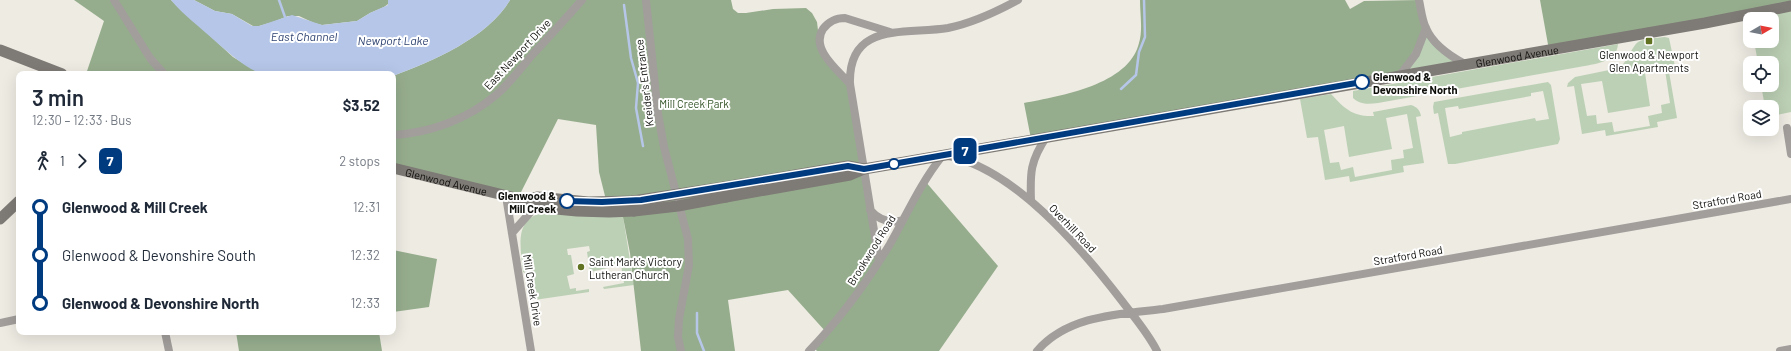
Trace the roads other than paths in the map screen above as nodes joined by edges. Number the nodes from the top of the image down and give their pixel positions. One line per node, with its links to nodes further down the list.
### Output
1 (114, 0): 12 (street)
2 (582, 0): 16 (street, East Newport Drive)
3 (646, 0): 41 (street, Kreider's Entrance)
4 (1018, 0): 8 (street)
5 (1419, 0): 7 (street)
6 (1791, 6): 10 (street, Glenwood Avenue)
7 (1426, 28): 10 (street); 13 (street)
8 (891, 32): 14 (street); 14 (street)
9 (0, 50): 11 (street)
10 (1465, 64): 13 (street, Glenwood Avenue)
11 (54, 71)
12 (161, 71)
13 (1400, 75): 17 (street, Glenwood Avenue)
14 (850, 84): 21 (street)
15 (1787, 128): 18 (street)
16 (396, 135)
17 (1047, 136): 19 (street, Glenwood Avenue); 25 (street)
18 (1791, 154)
19 (943, 155): 21 (street, Glenwood Avenue); 25 (street, Overhill Road); 31 (street, Brookwood Road)
20 (396, 169): 22 (street, Glenwood Avenue)
21 (864, 169): 27 (street, Glenwood Avenue, bridge); 29 (street)
22 (506, 196): 24 (street, Glenwood Avenue); 32 (street, Mill Creek Drive)
23 (1791, 199): 34 (street, Stratford Road)
24 (524, 200): 27 (street, Glenwood Avenue); 28 (street, Glenwood Avenue)
25 (1030, 202): 34 (street, Overhill Road)
26 (16, 204): 30 (street)
27 (633, 206): 28 (street, Glenwood Avenue)
28 (535, 207): 32 (street)
29 (870, 210): 31 (street); 33 (street)
30 (0, 219)
31 (903, 220): 33 (street, Brookwood Road)
32 (512, 233): 40 (street, Mill Creek Drive)
33 (879, 261): 42 (street, Brookwood Road)
34 (1131, 313): 43 (street, Stratford Road); 44 (street, Overhill Road)
35 (16, 320): 36 (street)
36 (0, 323)
37 (166, 335): 39 (street)
38 (1791, 349): 45 (street)
39 (169, 351)
40 (531, 351)
41 (681, 351)
42 (809, 351)
43 (1037, 351)
44 (1157, 351)
45 (1780, 351)

